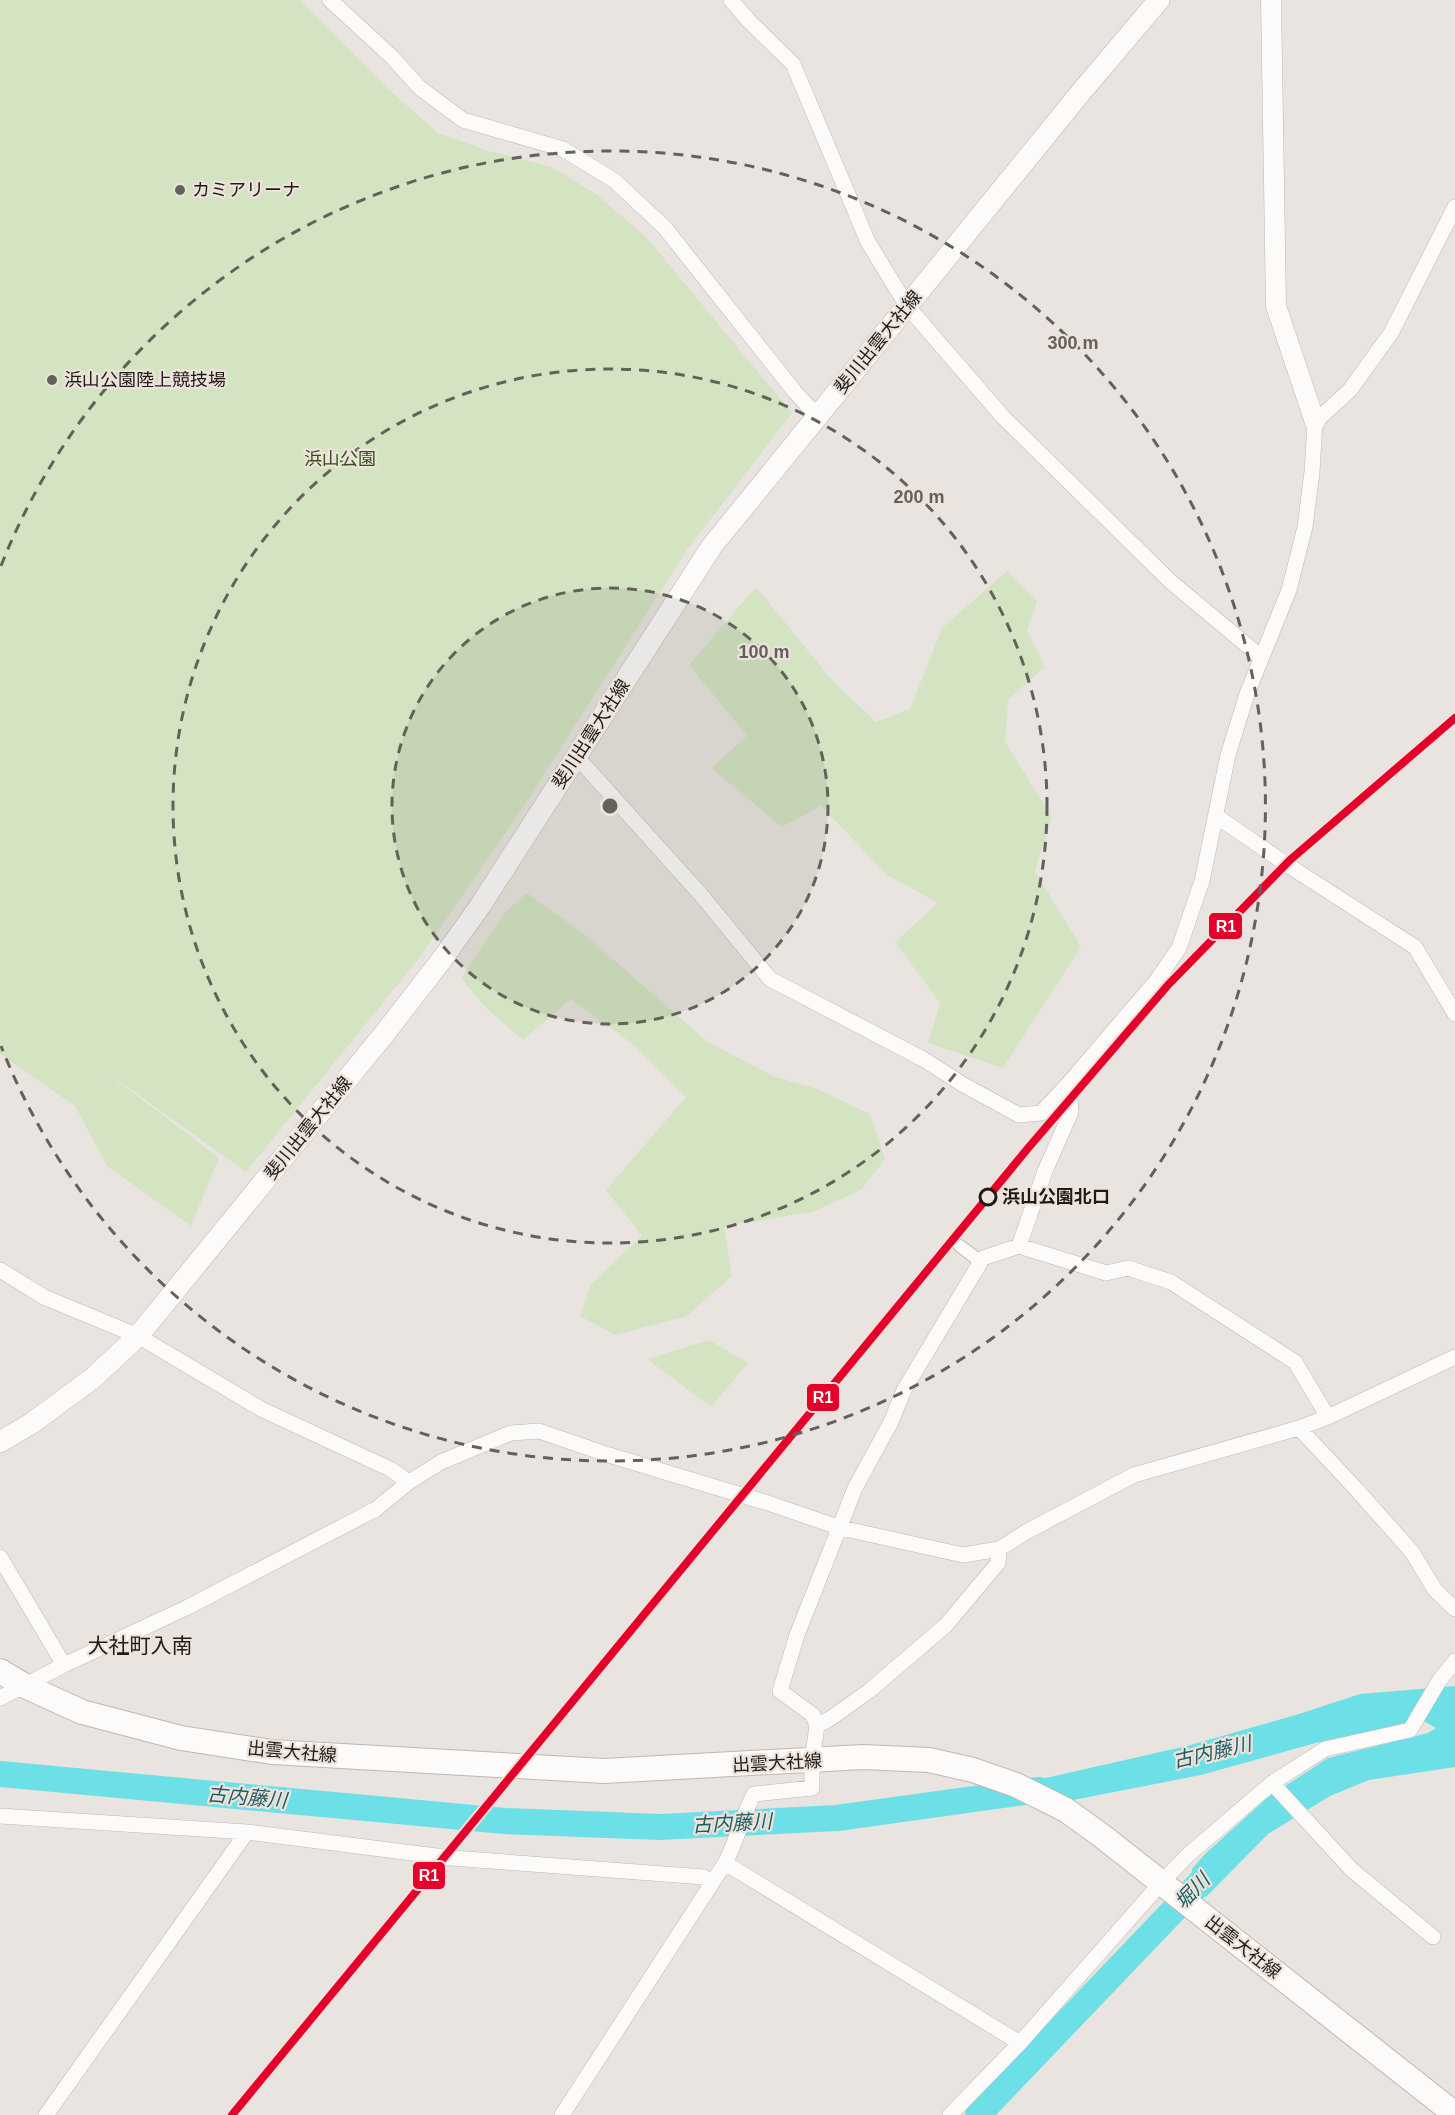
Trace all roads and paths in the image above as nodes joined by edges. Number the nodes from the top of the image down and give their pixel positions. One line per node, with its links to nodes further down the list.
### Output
1 (330, 0): 7 (street)
2 (731, 0): 6 (street)
3 (1159, 0): 6 (main road, 斐川出雲大社線)
4 (1271, 0): 8 (street)
5 (1455, 207): 8 (street)
6 (907, 306): 7 (main road, 斐川出雲大社線); 9 (street)
7 (818, 417): 10 (main road, 斐川出雲大社線)
8 (1315, 422): 9 (street)
9 (1261, 657): 11 (street)
10 (575, 758): 13 (street); 18 (main road, 斐川出雲大社線)
11 (1216, 816): 12 (street); 13 (street)
12 (1455, 1014)
13 (1069, 1083): 15 (street)
14 (960, 1246): 16 (street)
15 (1019, 1246): 16 (street); 20 (street)
16 (981, 1262): 24 (street)
17 (0, 1270): 18 (street)
18 (138, 1336): 22 (main road, 斐川出雲大社線); 23 (street)
19 (1455, 1357): 20 (street)
20 (1328, 1417): 21 (street)
21 (1299, 1428): 25 (street); 27 (street)
22 (0, 1442)
23 (410, 1482): 24 (street); 29 (street)
24 (841, 1528): 25 (street); 33 (street)
25 (999, 1549): 33 (street)
26 (0, 1557): 29 (street)
27 (1455, 1609)
28 (1455, 1661): 35 (street)
29 (64, 1665): 31 (street)
30 (0, 1671): 31 (main road, 出雲大社線)
31 (25, 1686): 32 (street); 34 (main road, 出雲大社線)
32 (0, 1698)
33 (817, 1726): 34 (street)
34 (812, 1761): 38 (street); 40 (main road, 出雲大社線)
35 (1274, 1786): 40 (street); 41 (street)
36 (0, 1816): 37 (street)
37 (247, 1832): 39 (street); 44 (street)
38 (725, 1863): 39 (street); 42 (street)
39 (712, 1883): 45 (street)
40 (1166, 1886): 42 (street); 43 (main road, 出雲大社線)
41 (1433, 1937)
42 (1020, 2043): 46 (street)
43 (1455, 2114)
44 (46, 2115)
45 (562, 2115)
46 (950, 2115)

